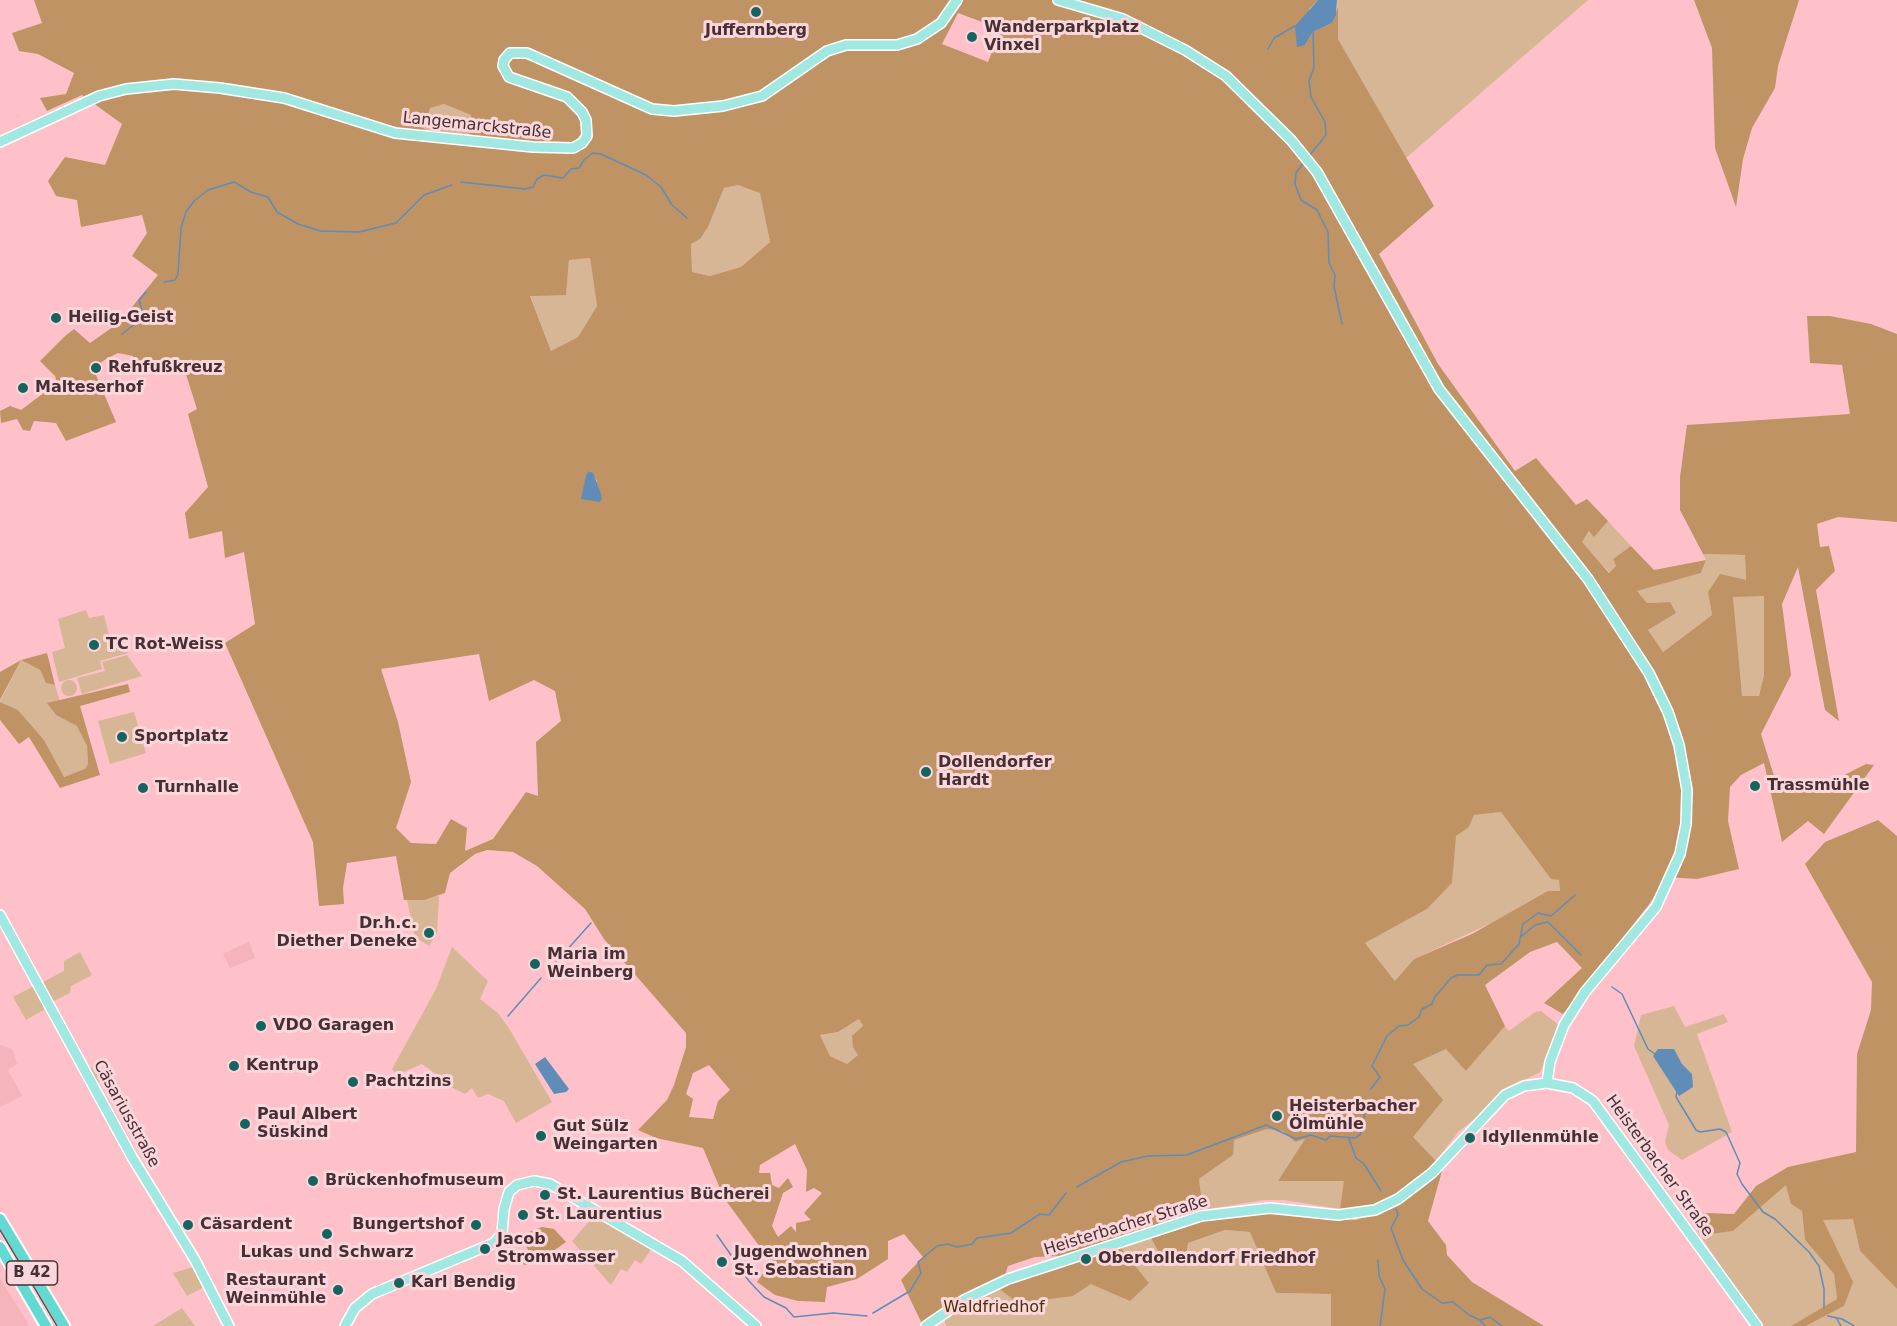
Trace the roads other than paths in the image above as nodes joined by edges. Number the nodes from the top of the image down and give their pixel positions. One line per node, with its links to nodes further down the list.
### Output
1 (957, 0): 3 (main road, Langemarckstraße)
2 (1058, 0): 5 (main road)
3 (0, 142)
4 (0, 915): 10 (main road, Cäsariusstraße)
5 (1547, 1083): 13 (main road, Heisterbacher Straße); 14 (main road, Heisterbacher Straße)
6 (0, 1219): 9 (highway, B 42)
7 (0, 1247): 8 (highway, B 42)
8 (46, 1326)
9 (64, 1326)
10 (229, 1326)
11 (345, 1326): 12 (main road)
12 (756, 1326)
13 (926, 1326)
14 (1757, 1326)

